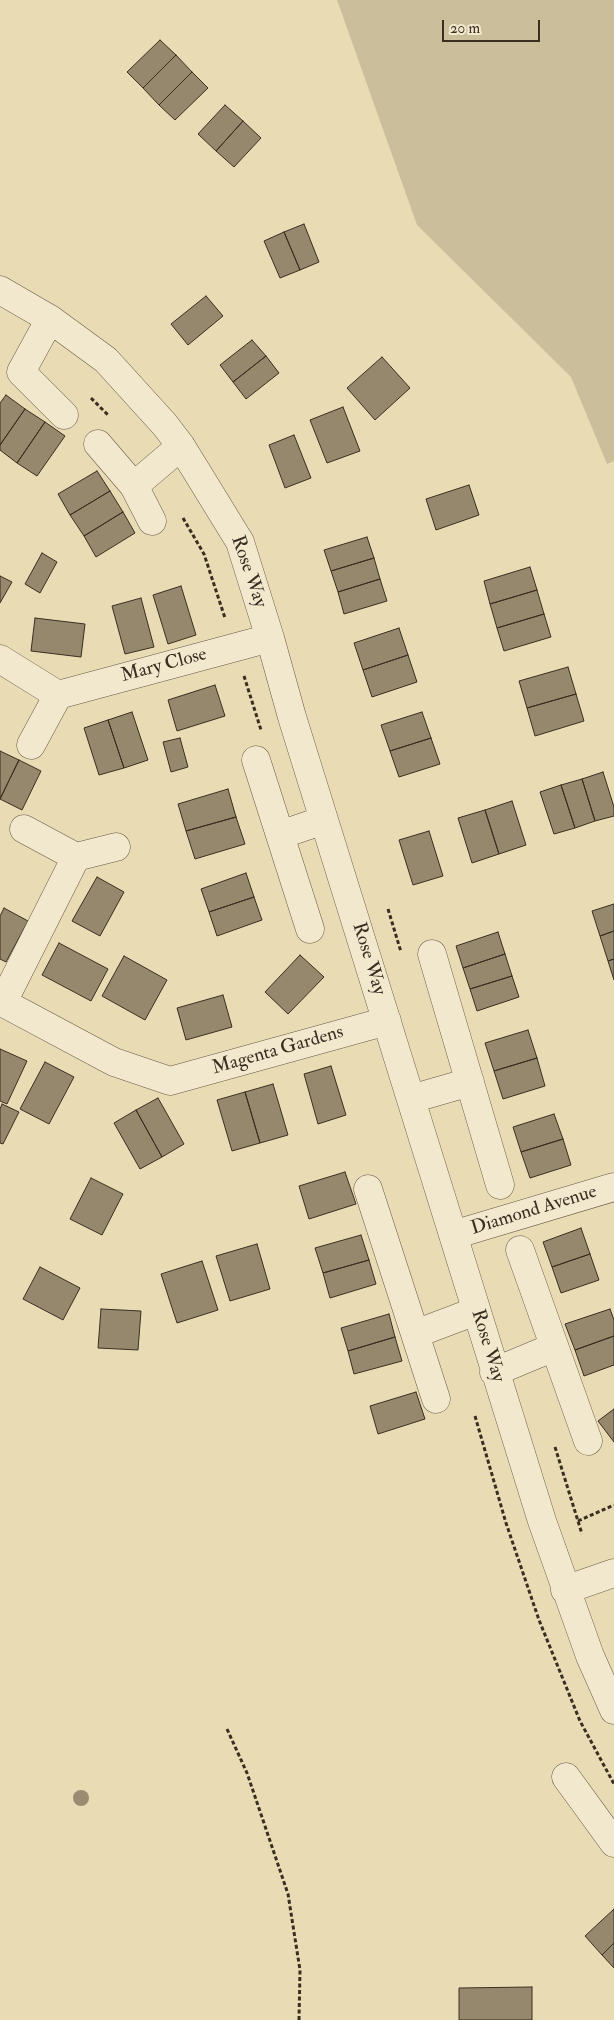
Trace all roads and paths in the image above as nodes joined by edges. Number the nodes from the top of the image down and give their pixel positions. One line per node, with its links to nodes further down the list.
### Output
1 (0, 290): 2 (street, Rose Way)
2 (50, 318): 3 (street); 5 (street, Rose Way)
3 (64, 415)
4 (98, 444): 6 (street)
5 (181, 446): 6 (street); 8 (street, Rose Way)
6 (134, 486): 7 (street)
7 (152, 521)
8 (270, 638): 10 (street, Mary Close); 13 (street, Rose Way)
9 (7, 663): 10 (street)
10 (58, 695): 11 (street)
11 (31, 745)
12 (256, 760): 15 (street)
13 (324, 820): 15 (street); 21 (street, Rose Way)
14 (24, 828): 17 (street)
15 (280, 835): 18 (street)
16 (116, 848): 17 (street)
17 (76, 857): 20 (street)
18 (310, 929)
19 (432, 954): 22 (street)
20 (2, 1002): 21 (street, Magenta Gardens)
21 (387, 1021): 23 (street, Rose Way)
22 (470, 1082): 23 (street); 24 (street)
23 (411, 1099): 27 (street, Rose Way)
24 (500, 1185)
25 (614, 1187): 27 (street, Diamond Avenue)
26 (368, 1189): 30 (street)
27 (453, 1235): 29 (street, Rose Way)
28 (520, 1250): 31 (street)
29 (476, 1312): 30 (street); 32 (street, Rose Way)
30 (415, 1334): 33 (street)
31 (554, 1347): 32 (street); 34 (street)
32 (494, 1372): 38 (street, Rose Way)
33 (436, 1399)
34 (588, 1441)
35 (614, 1505): 36 (path)
36 (578, 1521)
37 (614, 1572): 38 (street)
38 (565, 1590): 39 (street, Rose Way)
39 (614, 1710)
40 (227, 1729): 43 (path)
41 (566, 1777): 42 (street)
42 (614, 1843)
43 (299, 2020)

